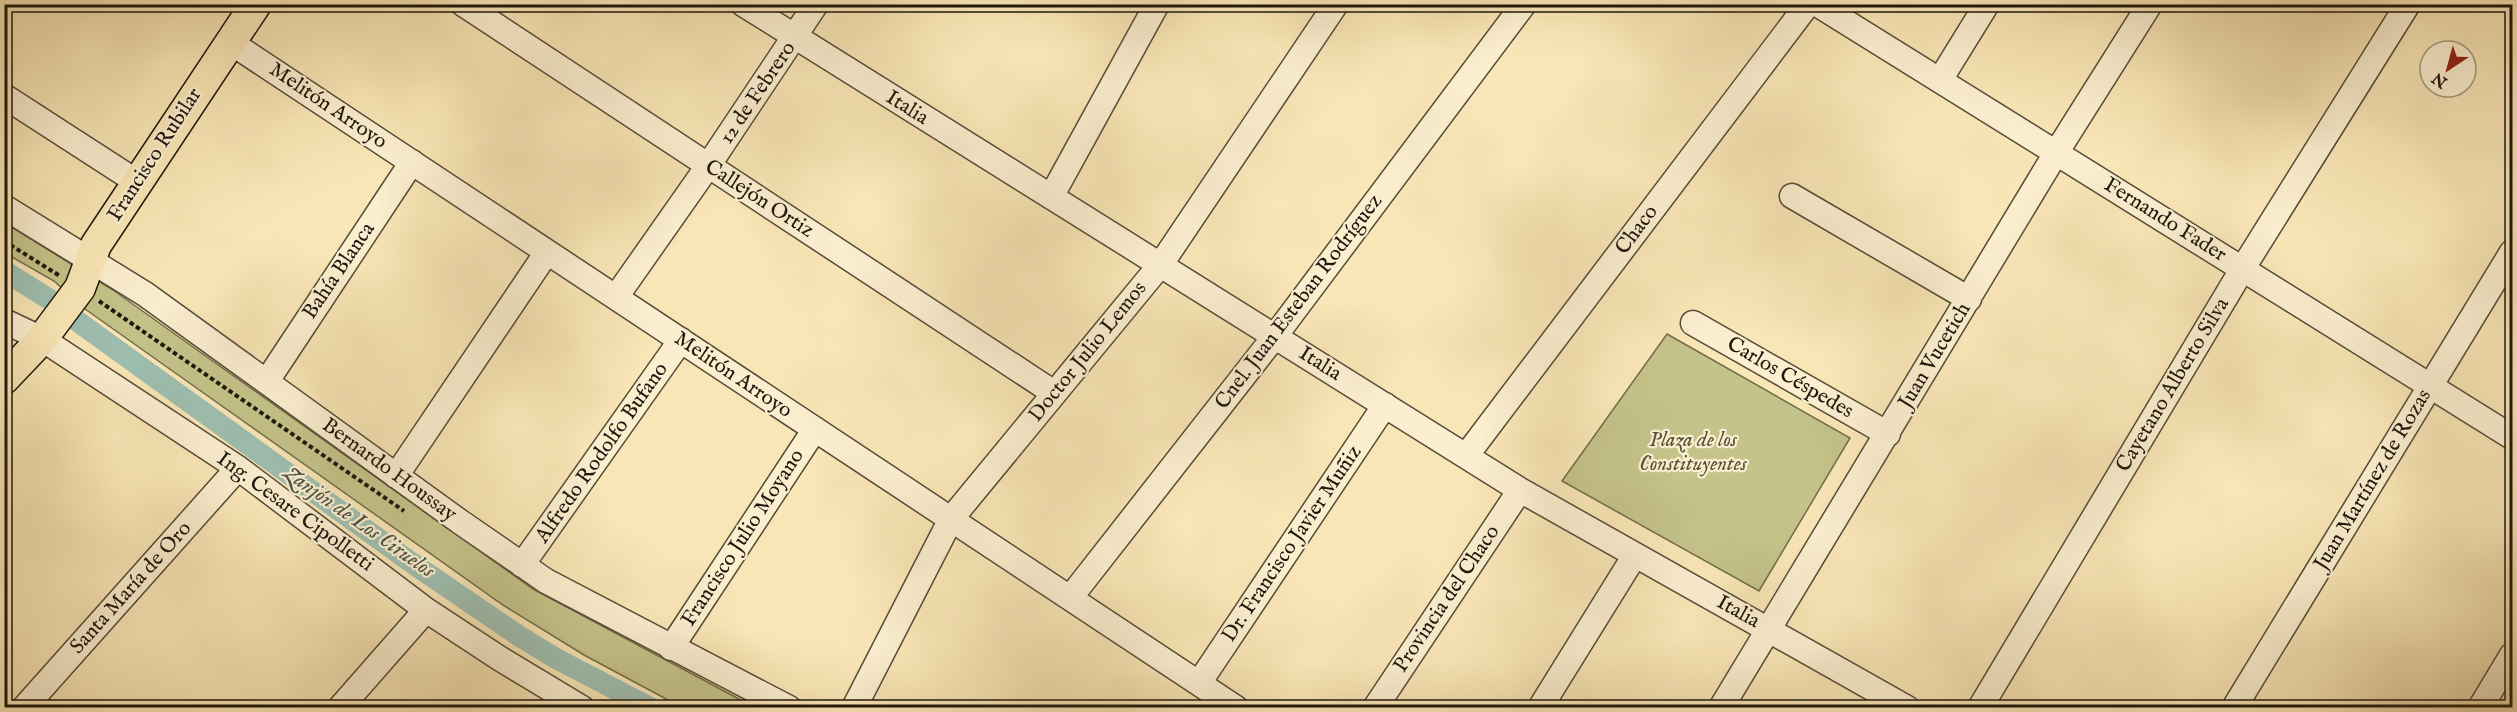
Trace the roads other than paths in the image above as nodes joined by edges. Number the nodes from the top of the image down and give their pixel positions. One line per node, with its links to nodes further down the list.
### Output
1 (256, 4): 14 (main road, Francisco Rubilar)
2 (464, 4): 19 (street, Callejón Ortiz)
3 (743, 4): 13 (street, Italia)
4 (816, 4): 13 (street, 12 de Febrero)
5 (1157, 4): 22 (street)
6 (1336, 4): 27 (street, Doctor Julio Lemos)
7 (1524, 4): 33 (street, Cnel. Juan Esteban Rodríguez)
8 (1808, 4): 44 (street, Chaco)
9 (1816, 4): 15 (street, Fernando Fader)
10 (1987, 4): 15 (street)
11 (2150, 4): 17 (street, Juan Vucetich)
12 (2408, 4): 28 (street, Cayetano Alberto Silva)
13 (795, 38): 19 (street, 12 de Febrero); 22 (street, Italia)
14 (230, 42): 18 (street, Melitón Arroyo); 20 (main road, Francisco Rubilar)
15 (1940, 80): 17 (street, Fernando Fader)
16 (4, 96): 20 (street)
17 (2056, 153): 28 (street, Fernando Fader); 30 (street, Juan Vucetich)
18 (412, 162): 24 (street, Melitón Arroyo); 37 (street, Bahía Blanca)
19 (708, 166): 29 (street, 12 de Febrero); 39 (street, Callejón Ortiz)
20 (137, 182): 26 (main road, Francisco Rubilar)
21 (1792, 196): 30 (street)
22 (1052, 197): 27 (street, Italia)
23 (4, 207): 26 (street, Bernardo Houssay)
24 (548, 252): 29 (street, Melitón Arroyo); 46 (street)
25 (2512, 252): 38 (street, Juan Martínez de Rozas)
26 (91, 259): 34 (main road, Francisco Rubilar); 37 (street, Bernardo Houssay)
27 (1161, 264): 33 (street, Italia); 39 (street, Doctor Julio Lemos)
28 (2242, 268): 38 (street, Fernando Fader); 67 (street, Cayetano Alberto Silva)
29 (616, 297): 35 (street, Melitón Arroyo)
30 (1969, 298): 42 (street, Juan Vucetich)
31 (4, 321): 34 (street, Ing. Cesare Cipolletti)
32 (1693, 323): 42 (street, Carlos Céspedes)
33 (1275, 336): 40 (street, Italia); 51 (street, Cnel. Juan Esteban Rodríguez)
34 (42, 339): 36 (main road, Francisco Rubilar); 45 (street, Ing. Cesare Cipolletti)
35 (681, 340): 41 (street, Melitón Arroyo); 50 (street, Alfredo Rodolfo Bufano)
36 (4, 380)
37 (267, 381): 46 (street, Bernardo Houssay)
38 (2430, 386): 43 (street, Fernando Fader); 68 (street, Juan Martínez de Rozas)
39 (1054, 393): 48 (street, Doctor Julio Lemos)
40 (1385, 405): 44 (street, Italia); 56 (street, Dr. Francisco Javier Muñiz)
41 (815, 429): 48 (street, Melitón Arroyo); 54 (street, Francisco Julio Moyano)
42 (1888, 434): 53 (street, Juan Vucetich)
43 (2512, 436)
44 (1466, 456): 47 (street, Italia)
45 (238, 468): 52 (street, Ing. Cesare Cipolletti); 57 (street, Santa María de Oro)
46 (396, 476): 50 (street, Bernardo Houssay)
47 (1520, 490): 49 (street, Italia); 63 (street, Provincia del Chaco)
48 (951, 519): 51 (street, Melitón Arroyo); 61 (street, Doctor Julio Lemos)
49 (1635, 555): 53 (street, Italia); 64 (street)
50 (522, 566): 54 (street, Bernardo Houssay)
51 (1070, 598): 56 (street, Melitón Arroyo)
52 (426, 610): 58 (street); 59 (street, Ing. Cesare Cipolletti)
53 (1770, 630): 65 (street, Juan Vucetich); 66 (street, Italia)
54 (671, 648): 60 (street, Bernardo Houssay)
55 (2512, 655): 69 (street)
56 (1199, 683): 62 (street, Melitón Arroyo)
57 (24, 708)
58 (340, 708)
59 (582, 708)
60 (789, 708)
61 (854, 708)
62 (1236, 708)
63 (1375, 708)
64 (1540, 708)
65 (1721, 708)
66 (1907, 708)
67 (1980, 708)
68 (2234, 708)
69 (2480, 708)

